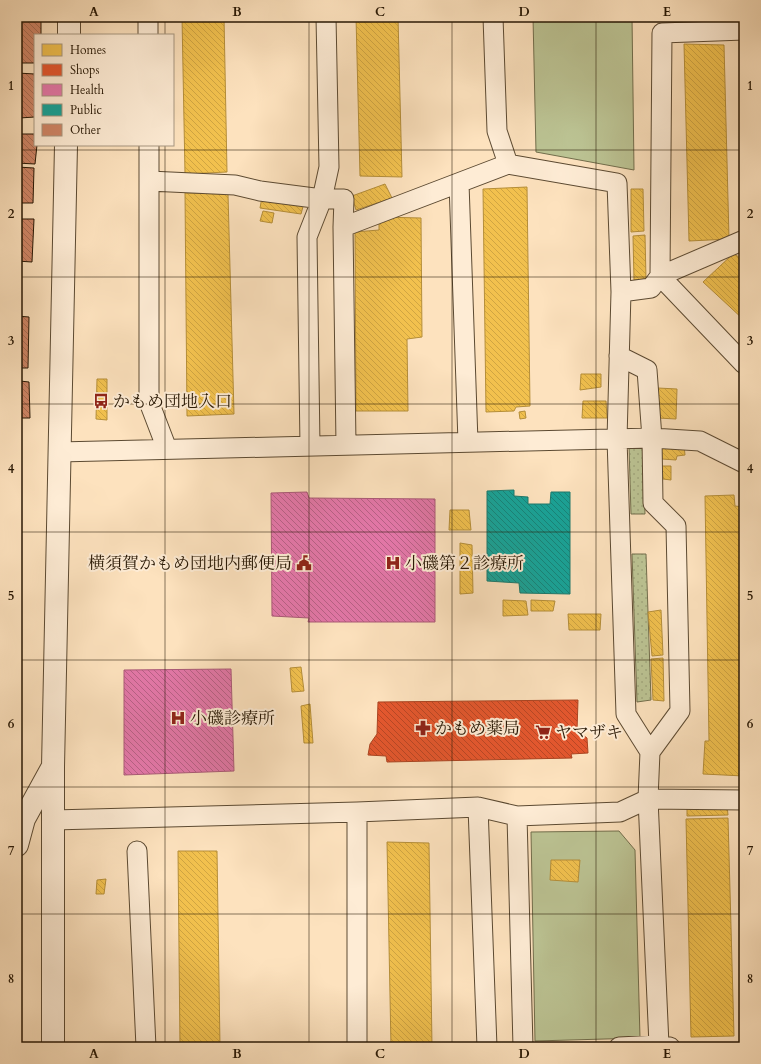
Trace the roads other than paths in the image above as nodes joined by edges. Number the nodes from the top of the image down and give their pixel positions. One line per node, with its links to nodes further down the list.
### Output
1 (69, 17): 6 (street)
2 (148, 17): 7 (lane)
3 (326, 17): 13 (lane)
4 (493, 17): 10 (lane)
5 (744, 30): 16 (lane)
6 (69, 34)
7 (148, 34)
8 (66, 146): 26 (street)
9 (149, 146): 11 (lane)
10 (508, 164): 12 (lane); 17 (lane)
11 (149, 181): 13 (lane); 25 (lane)
12 (459, 182): 14 (lane); 22 (lane)
13 (322, 199): 14 (lane); 24 (lane)
14 (343, 227): 23 (lane)
15 (744, 240): 16 (lane)
16 (660, 276): 17 (lane); 19 (lane)
17 (621, 292): 18 (lane)
18 (619, 356): 20 (lane); 21 (lane)
19 (744, 364)
20 (652, 438): 21 (lane); 27 (lane); 28 (lane)
21 (617, 439): 22 (lane); 28 (lane)
22 (468, 442): 23 (lane)
23 (346, 445): 24 (lane)
24 (310, 446): 25 (lane)
25 (167, 450): 26 (lane)
26 (59, 452): 29 (street)
27 (744, 463)
28 (650, 752): 30 (lane)
29 (53, 767): 35 (street); 36 (street)
30 (648, 799): 31 (lane); 34 (lane); 38 (lane)
31 (744, 800)
32 (478, 807): 33 (lane); 34 (lane); 42 (lane)
33 (357, 812): 35 (lane); 41 (lane)
34 (518, 816): 43 (lane)
35 (53, 820): 39 (street)
36 (17, 845)
37 (137, 852): 40 (lane)
38 (664, 1046): 44 (lane)
39 (53, 1047)
40 (146, 1047)
41 (357, 1047)
42 (487, 1047)
43 (522, 1047)
44 (620, 1047)

